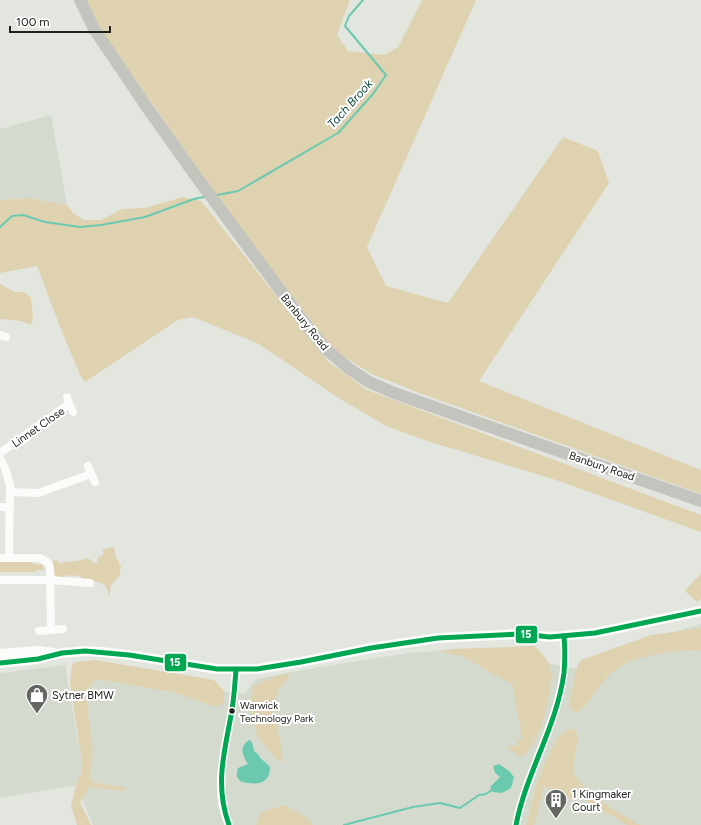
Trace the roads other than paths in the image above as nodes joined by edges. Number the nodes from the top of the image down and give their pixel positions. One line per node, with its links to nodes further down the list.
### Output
1 (80, 0): 7 (main road, Banbury Road)
2 (70, 404): 3 (street, Linnet Close)
3 (0, 453)
4 (0, 458): 6 (street)
5 (92, 474): 6 (street)
6 (10, 492): 9 (street)
7 (701, 501)
8 (0, 507): 9 (street)
9 (10, 507): 11 (street)
10 (0, 558): 11 (street)
11 (10, 558): 13 (street)
12 (0, 580): 13 (street)
13 (50, 580): 14 (street); 17 (street)
14 (90, 583)
15 (701, 611): 19 (street)
16 (63, 629): 17 (street)
17 (50, 630): 18 (street)
18 (39, 631)
19 (564, 636): 23 (street); 25 (street)
20 (0, 654): 21 (street)
21 (62, 654): 22 (street); 23 (street)
22 (0, 663)
23 (236, 670): 24 (street)
24 (229, 825)
25 (516, 825)

